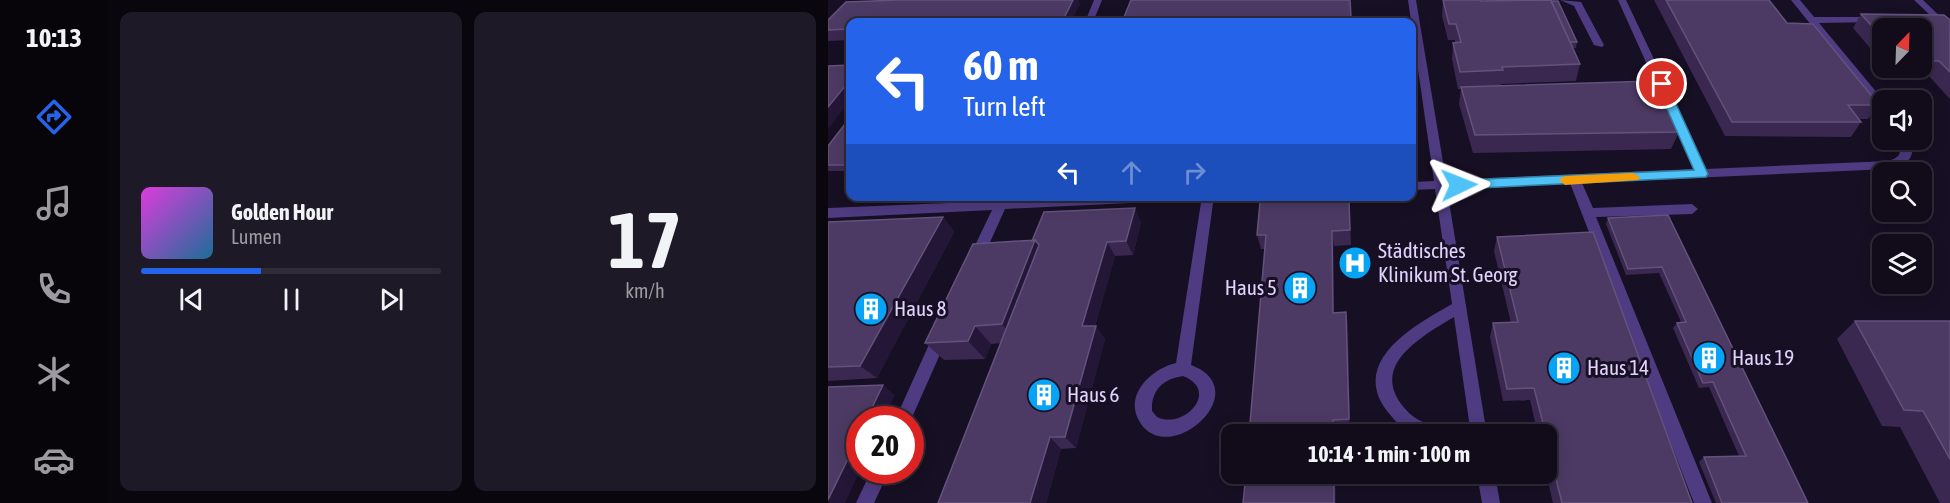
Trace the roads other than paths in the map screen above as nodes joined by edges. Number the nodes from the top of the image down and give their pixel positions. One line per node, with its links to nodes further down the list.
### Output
1 (1098, 0): 7 (lane)
2 (1412, 0): 8 (lane)
3 (1564, 0): 14 (lane)
4 (1622, 0): 16 (lane)
5 (1795, 0): 12 (lane)
6 (1918, 0): 11 (lane)
7 (1091, 18)
8 (1413, 18)
9 (1872, 19): 12 (lane)
10 (1932, 19): 11 (lane)
11 (1938, 19): 13 (lane)
12 (1810, 20): 18 (lane)
13 (1950, 31)
14 (1599, 45)
15 (1416, 55): 22 (lane)
16 (1662, 84): 17 (lane); 20 (lane)
17 (1650, 85)
18 (1872, 94)
19 (1907, 150): 20 (lane)
20 (1702, 174): 21 (lane)
21 (1575, 180): 22 (lane); 28 (lane)
22 (1440, 185): 23 (lane); 30 (lane)
23 (1416, 186)
24 (1002, 201): 27 (lane); 29 (lane)
25 (1207, 201): 32 (lane)
26 (1692, 209): 28 (lane)
27 (828, 213)
28 (1588, 213): 40 (lane)
29 (970, 270)
30 (1457, 308): 34 (lane); 35 (lane)
31 (946, 323): 33 (lane)
32 (1183, 369)
33 (909, 406)
34 (1413, 424)
35 (1477, 424)
36 (873, 484): 38 (lane)
37 (1487, 484): 39 (lane)
38 (865, 503)
39 (1491, 503)
40 (1703, 503)

